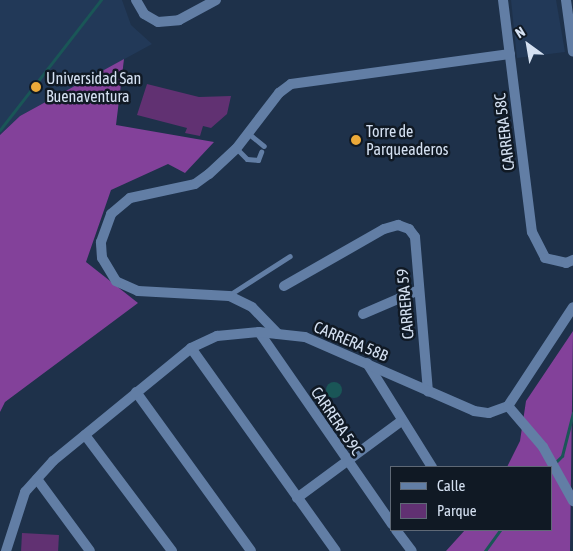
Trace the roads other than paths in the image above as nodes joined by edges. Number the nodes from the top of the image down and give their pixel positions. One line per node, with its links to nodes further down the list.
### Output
1 (136, 0): 2 (street)
2 (216, 0)
3 (504, 0): 6 (street, CARRERA 58C)
4 (566, 0): 5 (street)
5 (573, 52)
6 (510, 54): 7 (street); 12 (street, CARRERA 58C)
7 (249, 134): 8 (lane); 9 (street)
8 (264, 146)
9 (236, 149): 10 (lane); 16 (street)
10 (261, 152)
11 (290, 256): 16 (lane)
12 (570, 261): 13 (street)
13 (573, 272)
14 (284, 286): 15 (street, CARRERA 59)
15 (419, 290): 18 (street); 23 (street, CARRERA 59)
16 (229, 296): 20 (street)
17 (573, 307): 25 (street)
18 (363, 314)
19 (259, 332): 20 (street, CARRERA 58B); 21 (street, CARRERA 58B); 28 (street, CARRERA 59C)
20 (278, 334): 22 (street, CARRERA 58B)
21 (190, 348): 24 (street, CARRERA 58B); 33 (street)
22 (367, 363): 23 (street, CARRERA 58B); 26 (street)
23 (428, 391): 25 (street, CARRERA 58B)
24 (136, 392): 27 (street, CARRERA 58B); 40 (street)
25 (508, 406): 30 (street)
26 (400, 422): 28 (street); 29 (street)
27 (85, 435): 32 (street, CARRERA 58B); 39 (street)
28 (346, 462): 33 (street); 35 (street, CARRERA 59C)
29 (431, 466)
30 (553, 466)
31 (553, 466): 34 (street)
32 (37, 479): 37 (street, CARRERA 58B); 38 (street)
33 (297, 498): 41 (street)
34 (573, 500)
35 (390, 521)
36 (397, 531): 42 (street)
37 (6, 551)
38 (90, 551)
39 (172, 551)
40 (251, 551)
41 (336, 551)
42 (412, 551)

